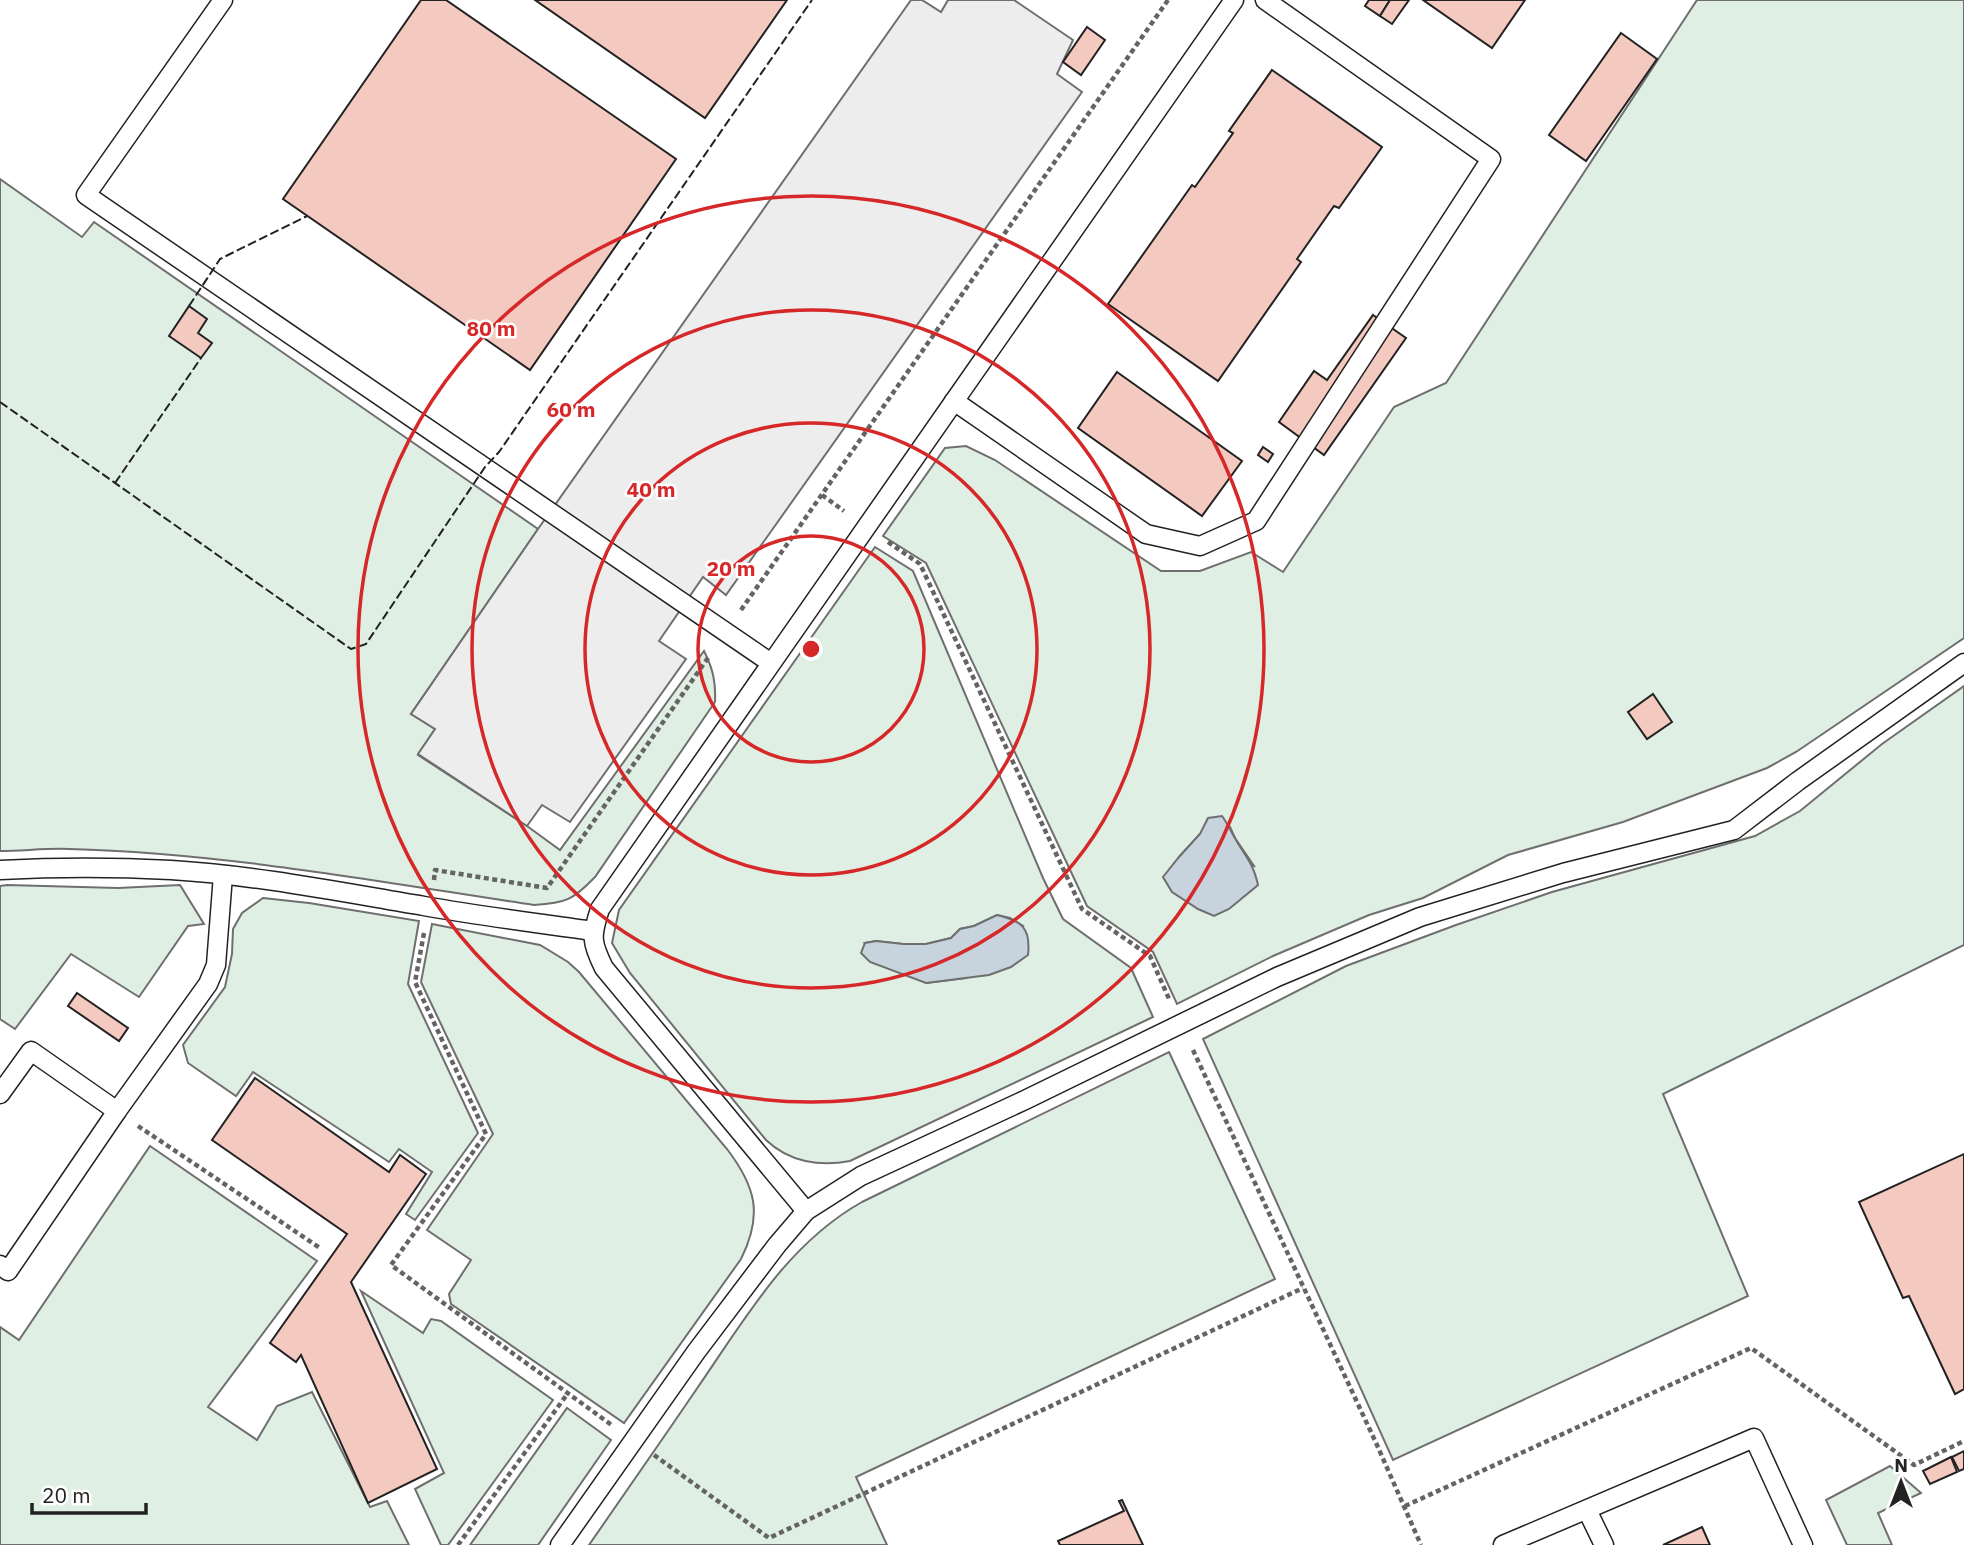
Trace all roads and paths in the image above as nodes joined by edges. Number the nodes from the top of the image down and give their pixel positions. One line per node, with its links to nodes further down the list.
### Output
1 (223, 0): 8 (lane)
2 (1168, 0): 6 (path)
3 (1234, 0): 5 (lane)
4 (1265, 0): 5 (lane)
5 (954, 401): 7 (lane)
6 (822, 495): 7 (path); 8 (path)
7 (866, 527): 9 (lane); 15 (path)
8 (726, 632): 9 (lane); 13 (path)
9 (771, 663): 14 (lane)
10 (1964, 663): 15 (lane)
11 (0, 870): 12 (lane)
12 (223, 875): 13 (lane); 17 (lane)
13 (428, 907): 14 (lane); 22 (path)
14 (593, 931): 18 (lane)
15 (1181, 1025): 18 (lane); 21 (path)
16 (0, 1094): 17 (lane)
17 (117, 1111): 19 (path); 20 (lane)
18 (806, 1211): 23 (lane)
19 (320, 1248)
20 (0, 1265)
21 (1303, 1288): 23 (path); 25 (path)
22 (568, 1392): 23 (path); 27 (path)
23 (633, 1440): 28 (lane)
24 (1964, 1441): 25 (path)
25 (1405, 1506): 29 (path)
26 (1587, 1510): 30 (lane); 31 (lane); 32 (lane)
27 (458, 1545)
28 (560, 1545)
29 (1421, 1545)
30 (1503, 1545)
31 (1604, 1545)
32 (1803, 1545)

